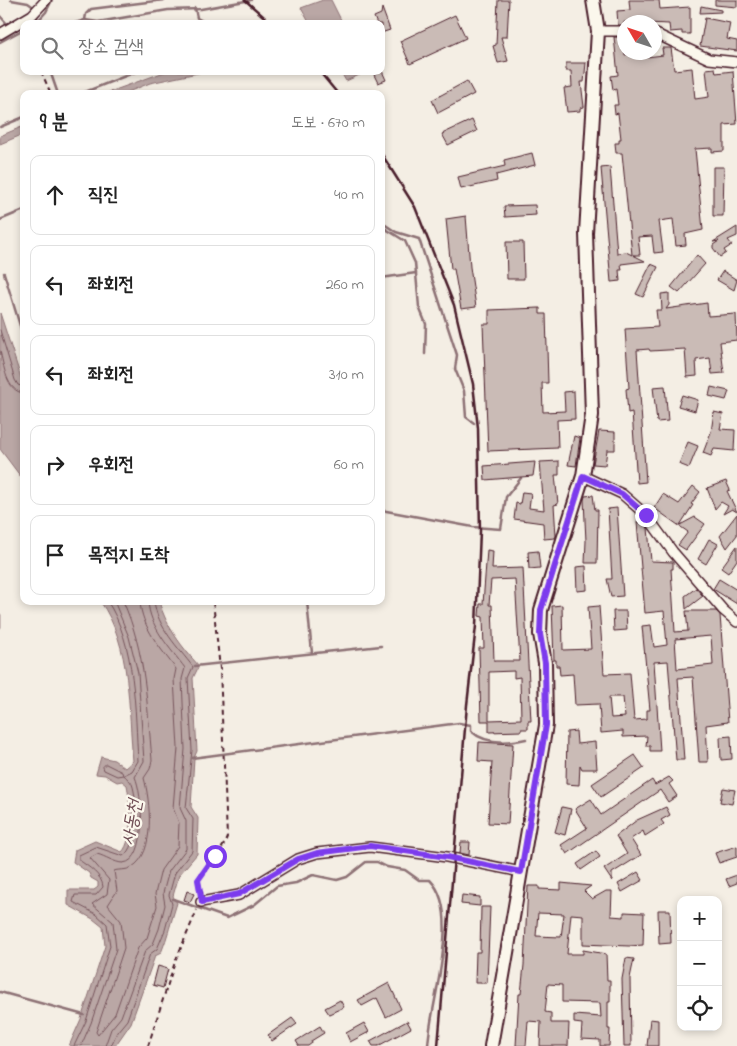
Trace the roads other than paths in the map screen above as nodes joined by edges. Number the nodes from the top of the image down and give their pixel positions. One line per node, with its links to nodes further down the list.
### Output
1 (46, 0): 3 (street)
2 (592, 0): 5 (main road)
3 (24, 20)
4 (20, 22): 7 (street)
5 (598, 31): 6 (street); 10 (main road)
6 (617, 32)
7 (0, 34)
8 (662, 37): 9 (street)
9 (737, 62)
10 (583, 476): 11 (street); 12 (main road)
11 (737, 622)
12 (521, 872): 13 (street); 14 (main road)
13 (202, 902)
14 (491, 1046)

